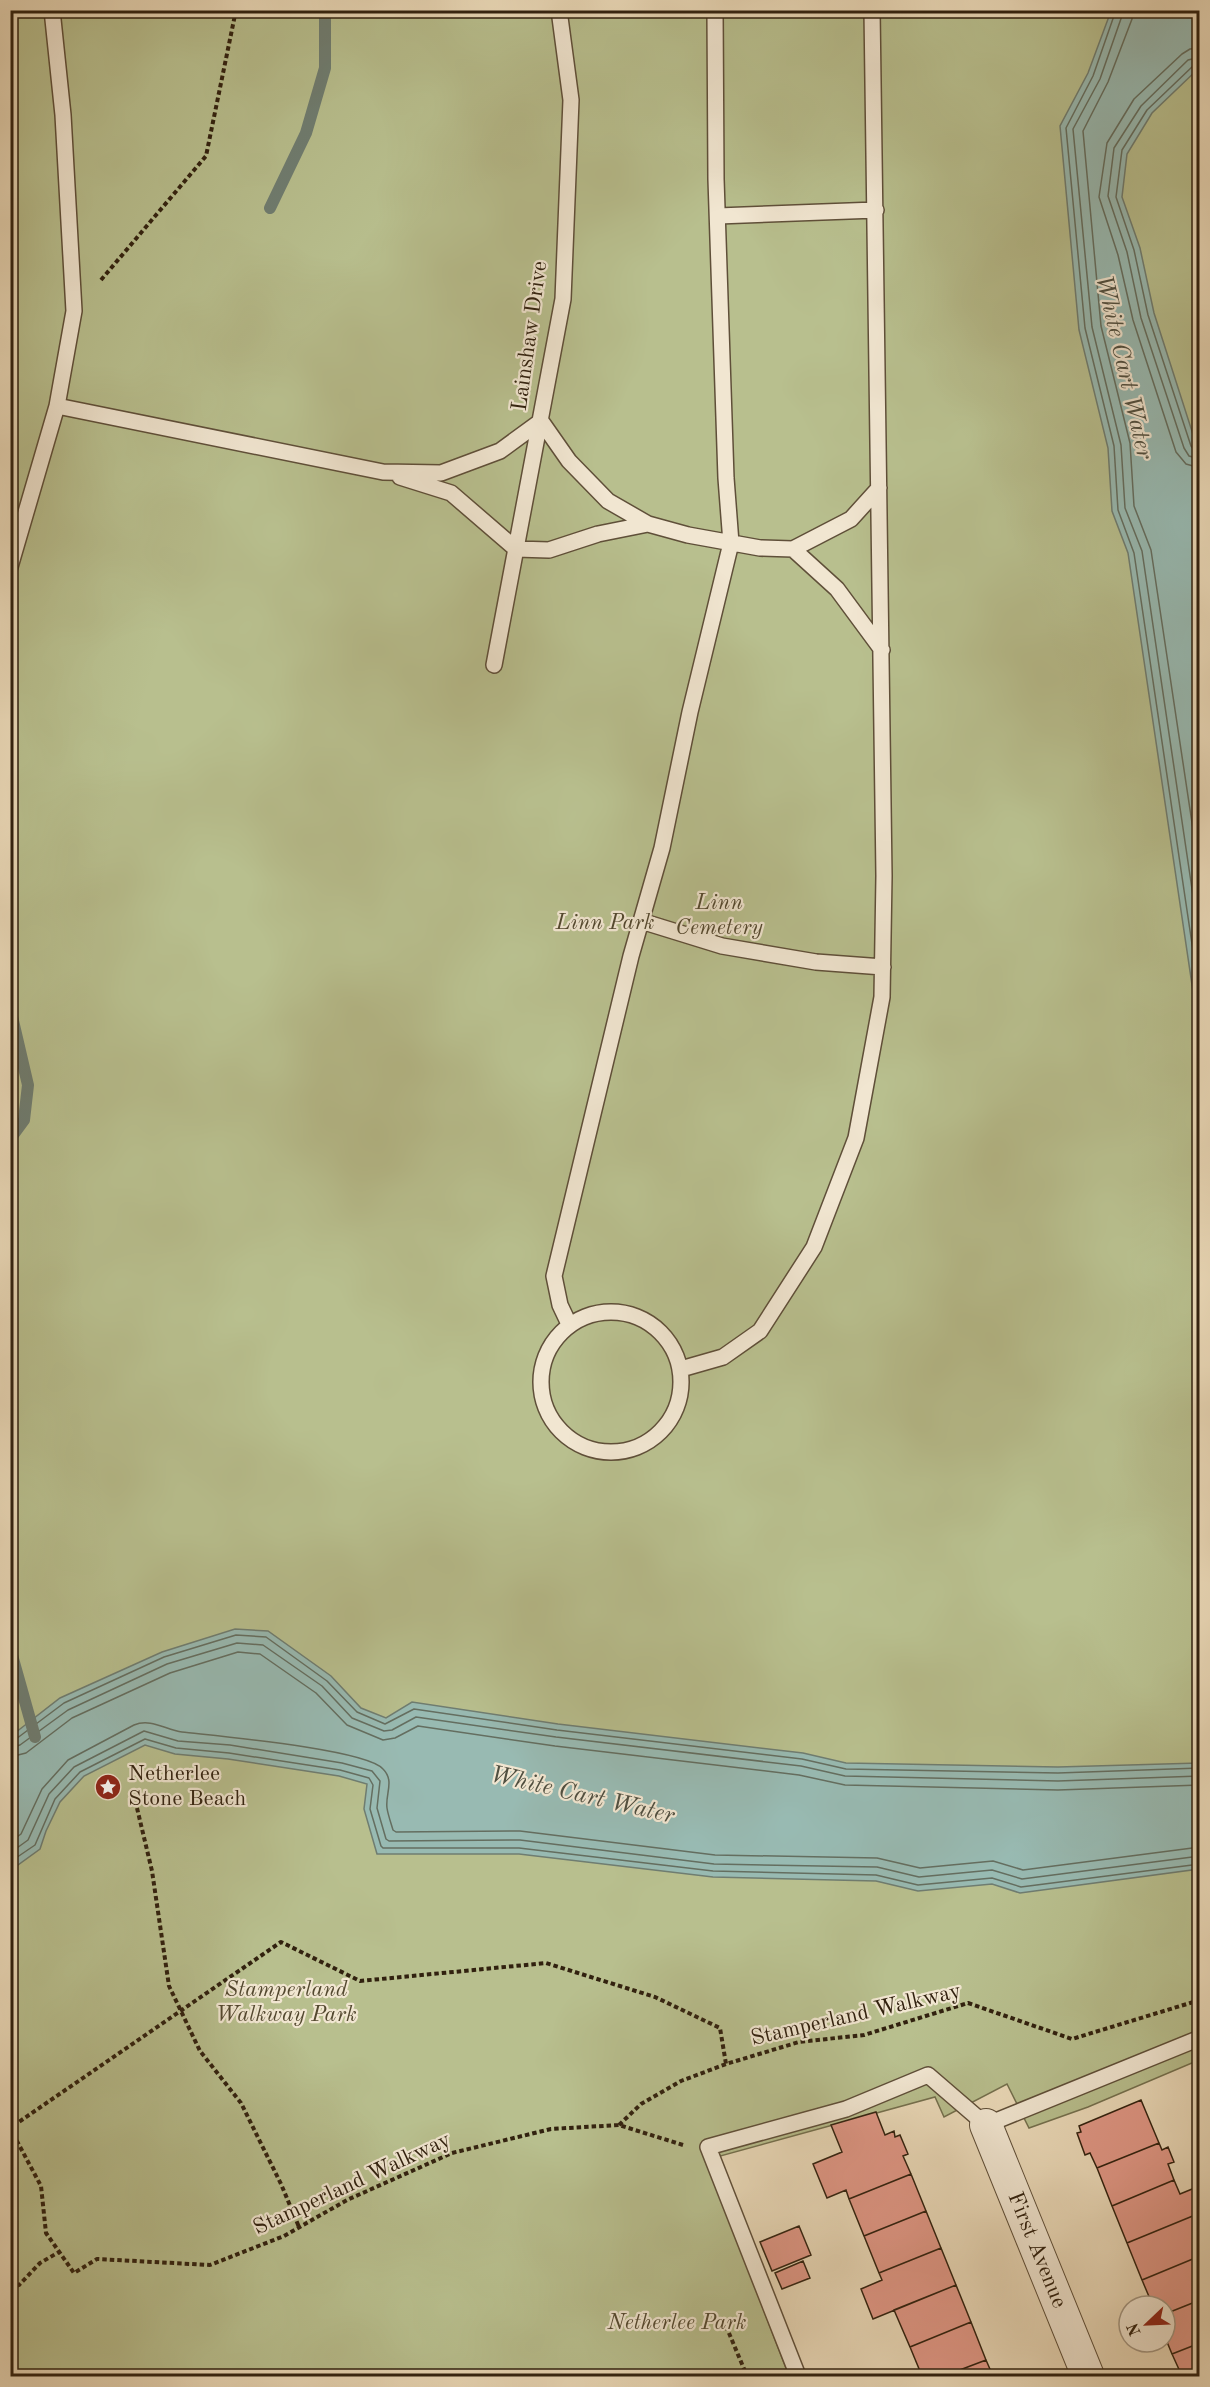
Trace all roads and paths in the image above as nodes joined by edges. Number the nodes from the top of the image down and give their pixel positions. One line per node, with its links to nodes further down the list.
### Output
1 (52, 10): 8 (lane)
2 (236, 10): 8 (path)
3 (559, 10): 10 (lane, Lainshaw Drive)
4 (715, 10): 7 (lane)
5 (872, 10): 6 (lane)
6 (876, 210): 7 (lane); 12 (lane)
7 (718, 216): 14 (lane)
8 (74, 311): 9 (lane)
9 (57, 406): 11 (lane); 17 (lane)
10 (542, 421): 11 (lane); 13 (lane); 15 (lane, Lainshaw Drive)
11 (383, 472): 15 (lane)
12 (879, 488): 16 (lane); 18 (lane)
13 (648, 524): 14 (lane); 15 (lane)
14 (731, 543): 16 (lane); 20 (lane)
15 (516, 549): 19 (lane, Lainshaw Drive)
16 (793, 549): 18 (lane)
17 (10, 567)
18 (882, 650): 21 (lane)
19 (494, 664)
20 (641, 921): 21 (lane); 22 (lane)
21 (883, 967): 23 (lane)
22 (569, 1324): 23 (lane); 23 (lane)
23 (681, 1369)
24 (137, 1808): 26 (path)
25 (1200, 2000): 28 (path, Stamperland Walkway)
26 (180, 2012): 28 (path, Stamperland Walkway); 32 (path); 33 (path, Stamperland Walkway)
27 (1200, 2038): 29 (lane)
28 (726, 2064): 30 (path, Stamperland Walkway)
29 (986, 2125): 31 (lane); 40 (street, First Avenue)
30 (619, 2126): 31 (path, Stamperland Walkway); 32 (path, Stamperland Walkway)
31 (708, 2147): 39 (lane)
32 (299, 2227): 33 (path, Stamperland Walkway)
33 (59, 2252): 34 (path)
34 (10, 2289)
35 (726, 2326): 38 (path)
36 (10, 2359): 37 (path)
37 (18, 2376)
38 (747, 2376)
39 (798, 2376)
40 (1088, 2376)

